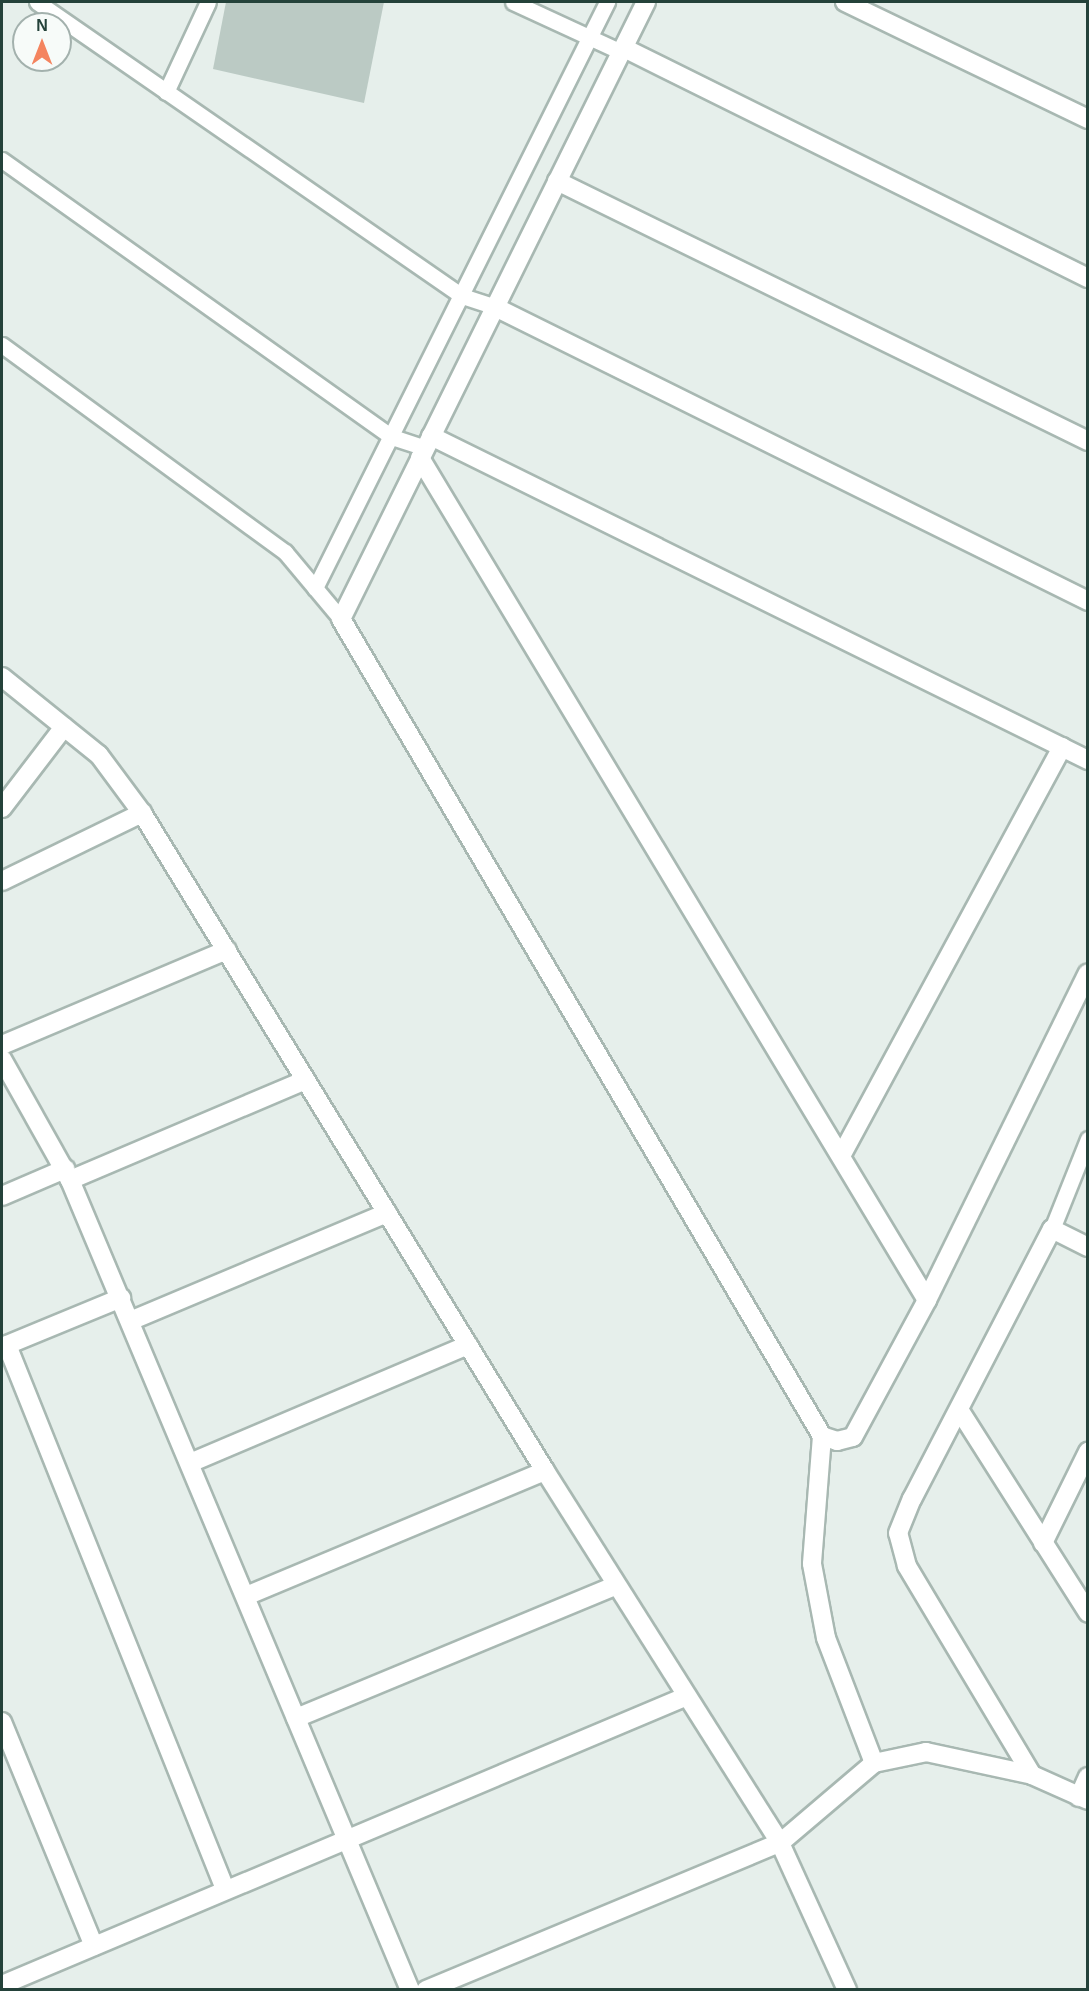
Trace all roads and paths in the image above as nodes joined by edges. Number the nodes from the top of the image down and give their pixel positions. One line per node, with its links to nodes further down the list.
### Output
1 (208, 2): 9 (lane)
2 (513, 2): 7 (lane)
3 (607, 2): 7 (lane)
4 (646, 2): 8 (street)
5 (845, 2): 10 (street)
6 (46, 4): 9 (lane)
7 (590, 39): 8 (lane); 14 (lane)
8 (622, 50): 12 (street); 13 (street)
9 (166, 92): 14 (lane)
10 (1088, 119)
11 (2, 160): 17 (lane)
12 (557, 181): 15 (street); 18 (street)
13 (1088, 278)
14 (462, 296): 15 (lane); 17 (lane)
15 (495, 307): 19 (street); 21 (street)
16 (2, 345): 20 (lane)
17 (392, 437): 19 (lane); 20 (lane)
18 (1088, 441)
19 (426, 447): 22 (street); 25 (street); 36 (street)
20 (315, 588): 22 (lane)
21 (1088, 602)
22 (341, 619): 48 (street)
23 (2, 677): 24 (street)
24 (64, 727): 27 (street); 28 (street)
25 (1062, 747): 26 (street); 36 (street)
26 (1088, 760)
27 (2, 808)
28 (142, 813): 29 (street); 30 (street)
29 (2, 881)
30 (227, 950): 32 (street); 34 (street)
31 (1088, 973): 43 (street)
32 (2, 1045)
33 (2, 1059): 37 (street)
34 (306, 1080): 37 (street); 39 (street)
35 (1088, 1139): 40 (lane)
36 (841, 1156): 43 (street)
37 (68, 1175): 38 (street); 42 (street)
38 (2, 1196)
39 (387, 1213): 44 (street); 46 (street)
40 (1052, 1229): 41 (street); 47 (street)
41 (1088, 1247)
42 (121, 1298): 44 (street); 45 (street)
43 (927, 1300): 48 (street)
44 (130, 1321): 50 (street)
45 (4, 1346): 65 (street)
46 (468, 1346): 50 (street); 51 (street)
47 (960, 1412): 52 (street); 60 (street)
48 (822, 1436): 59 (street)
49 (1088, 1452): 52 (street)
50 (190, 1463): 54 (street)
51 (545, 1471): 53 (street); 54 (street)
52 (1043, 1543): 55 (street)
53 (614, 1586): 56 (street); 57 (street)
54 (246, 1596): 57 (street)
55 (1088, 1613)
56 (687, 1696): 63 (street); 64 (street)
57 (296, 1718): 63 (street)
58 (2, 1722): 66 (street)
59 (874, 1764): 60 (street); 64 (street)
60 (1032, 1775): 62 (street)
61 (1088, 1777): 62 (street)
62 (1083, 1798)
63 (345, 1838): 65 (street); 68 (street)
64 (780, 1843): 69 (street); 70 (street)
65 (225, 1889): 66 (street)
66 (94, 1946): 67 (street)
67 (2, 1985)
68 (410, 1989)
69 (426, 1989)
70 (847, 1989)

